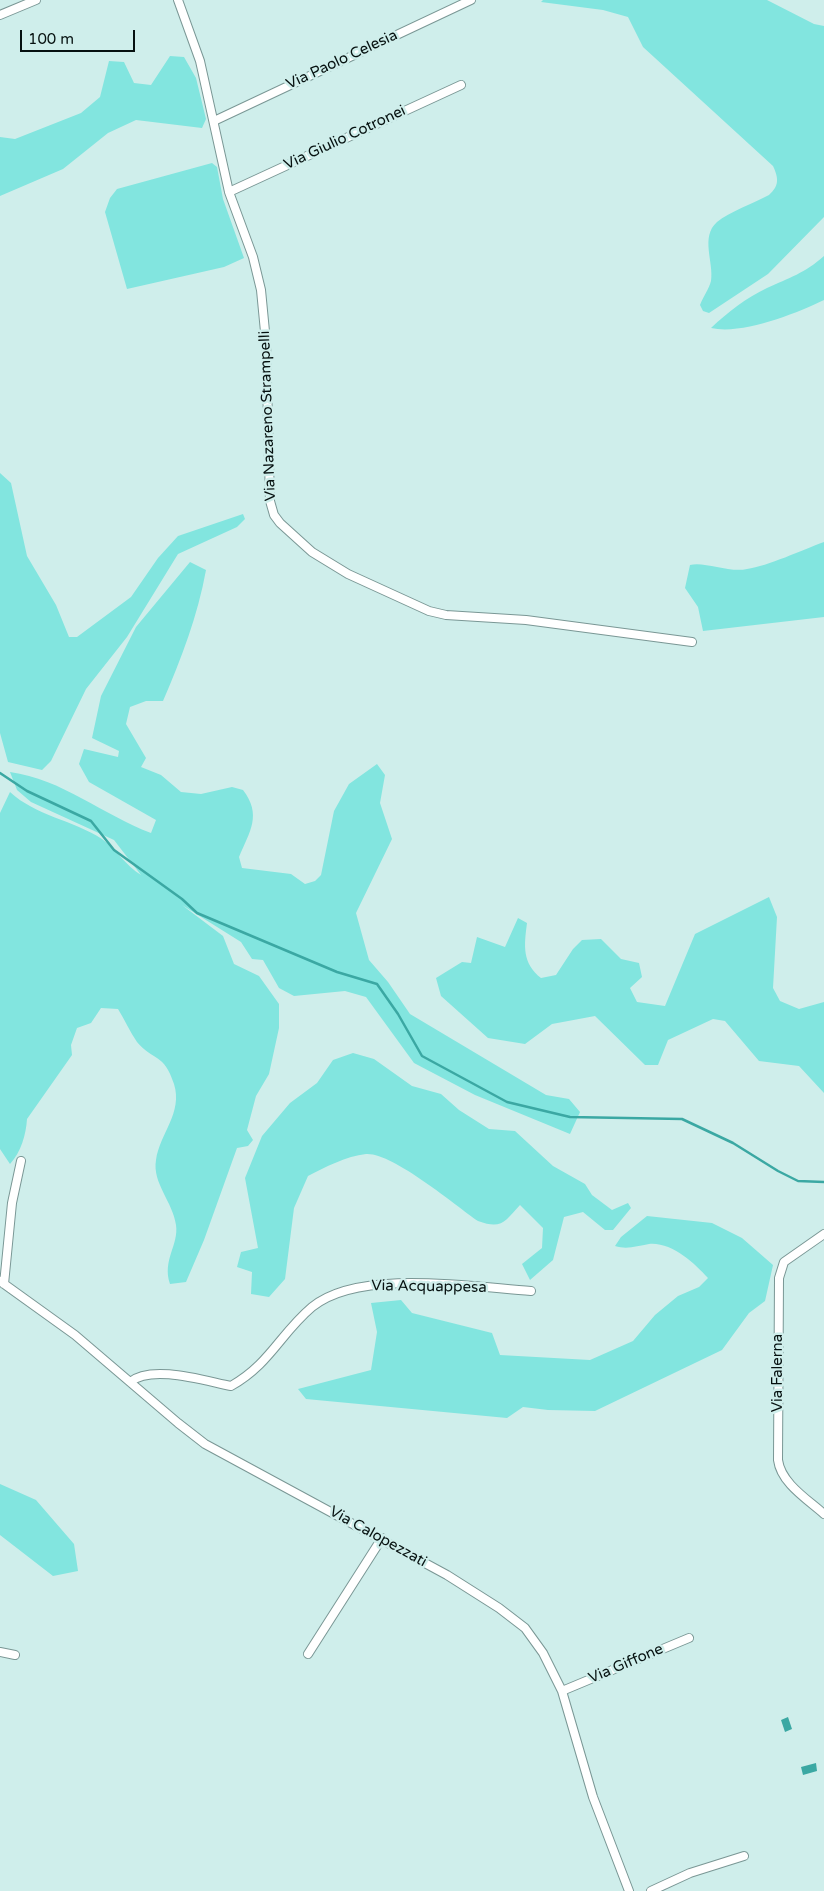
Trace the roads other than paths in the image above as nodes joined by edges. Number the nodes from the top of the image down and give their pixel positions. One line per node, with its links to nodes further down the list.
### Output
1 (36, 0): 4 (street)
2 (178, 0): 6 (street, Via Nazareno Strampelli)
3 (471, 0): 6 (street, Via Paolo Celesia)
4 (0, 15)
5 (461, 85): 7 (street, Via Giulio Cotronei)
6 (214, 121): 7 (street, Via Nazareno Strampelli)
7 (229, 192): 8 (street, Via Nazareno Strampelli)
8 (692, 642)
9 (21, 1161): 11 (street)
10 (824, 1234): 14 (street, Via Falerna)
11 (2, 1283): 13 (street, Via Calopezzati)
12 (531, 1291): 13 (street, Via Acquappesa)
13 (130, 1382): 15 (street, Via Calopezzati)
14 (824, 1514)
15 (382, 1538): 18 (street); 20 (street, Via Calopezzati)
16 (689, 1638): 20 (street, Via Giffone)
17 (0, 1652): 19 (street)
18 (308, 1654)
19 (15, 1655)
20 (562, 1691): 22 (street, Via Calopezzati)
21 (744, 1856): 23 (street)
22 (629, 1891)
23 (651, 1891)

